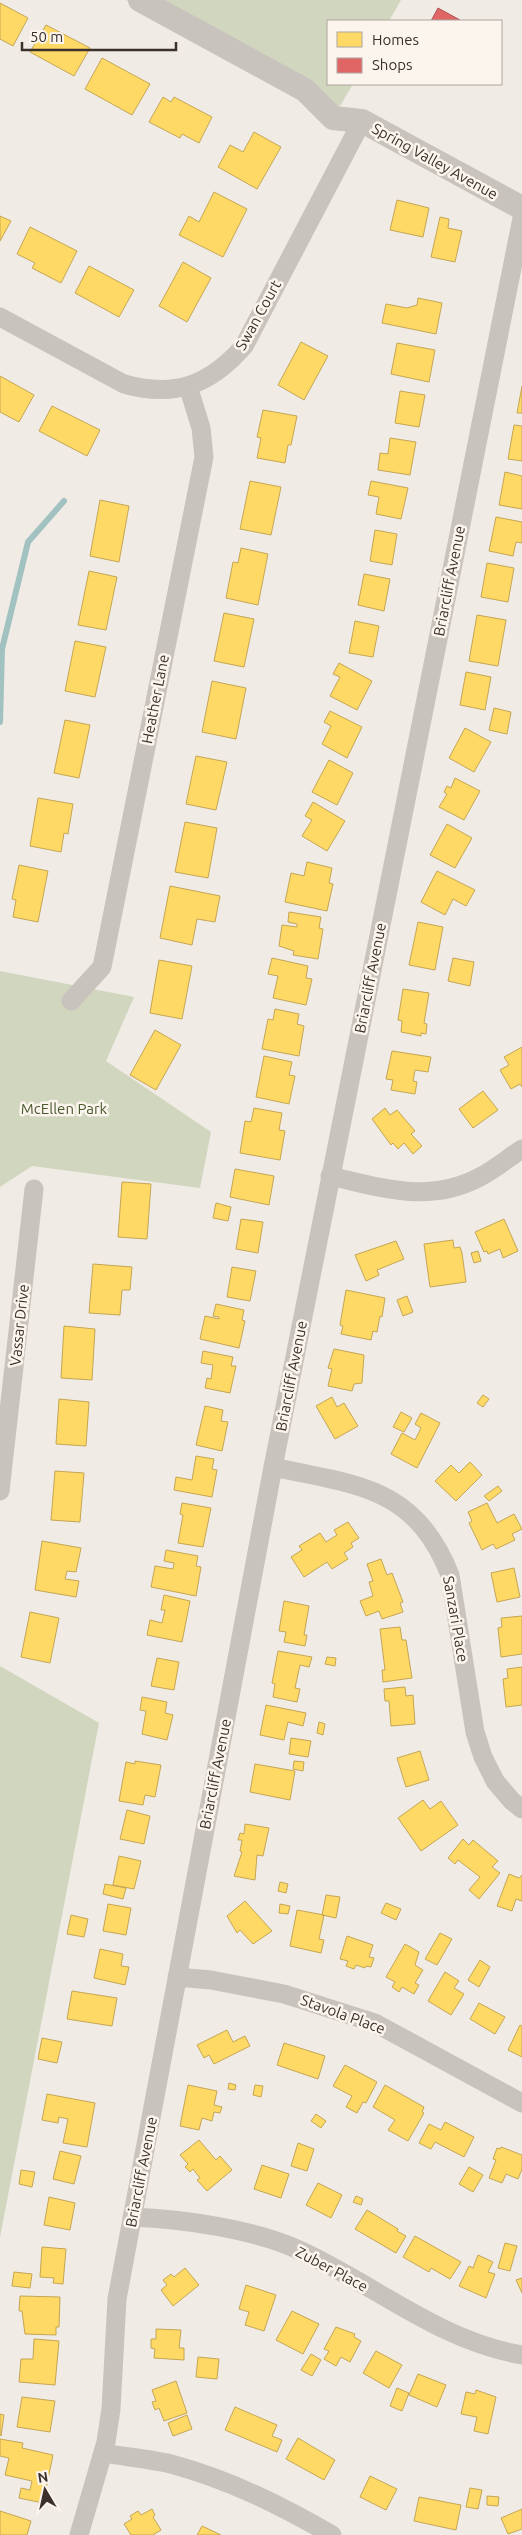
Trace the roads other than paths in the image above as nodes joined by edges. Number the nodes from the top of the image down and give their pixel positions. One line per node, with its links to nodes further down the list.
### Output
1 (140, 0): 2 (street, Spring Valley Avenue)
2 (362, 121): 3 (street, Spring Valley Avenue); 6 (street, Swan Court)
3 (522, 208)
4 (522, 218): 9 (street, Briarcliff Avenue)
5 (0, 317): 6 (street, Swan Court)
6 (188, 386): 7 (street, Heather Lane)
7 (71, 1001)
8 (522, 1149): 9 (street)
9 (330, 1176): 12 (street, Briarcliff Avenue)
10 (34, 1189): 11 (street, Vassar Drive)
11 (3, 1451): 13 (street, Vassar Drive)
12 (273, 1467): 14 (street, Sanzari Place); 15 (street, Briarcliff Avenue)
13 (0, 1491)
14 (522, 1809)
15 (177, 1977): 16 (street, Stavola Place); 17 (street, Briarcliff Avenue)
16 (522, 2103)
17 (132, 2217): 18 (street, Zuber Place); 19 (street, Briarcliff Avenue)
18 (522, 2355)
19 (103, 2453): 20 (street, Briarcliff Avenue); 21 (street)
20 (79, 2535)
21 (332, 2535)

